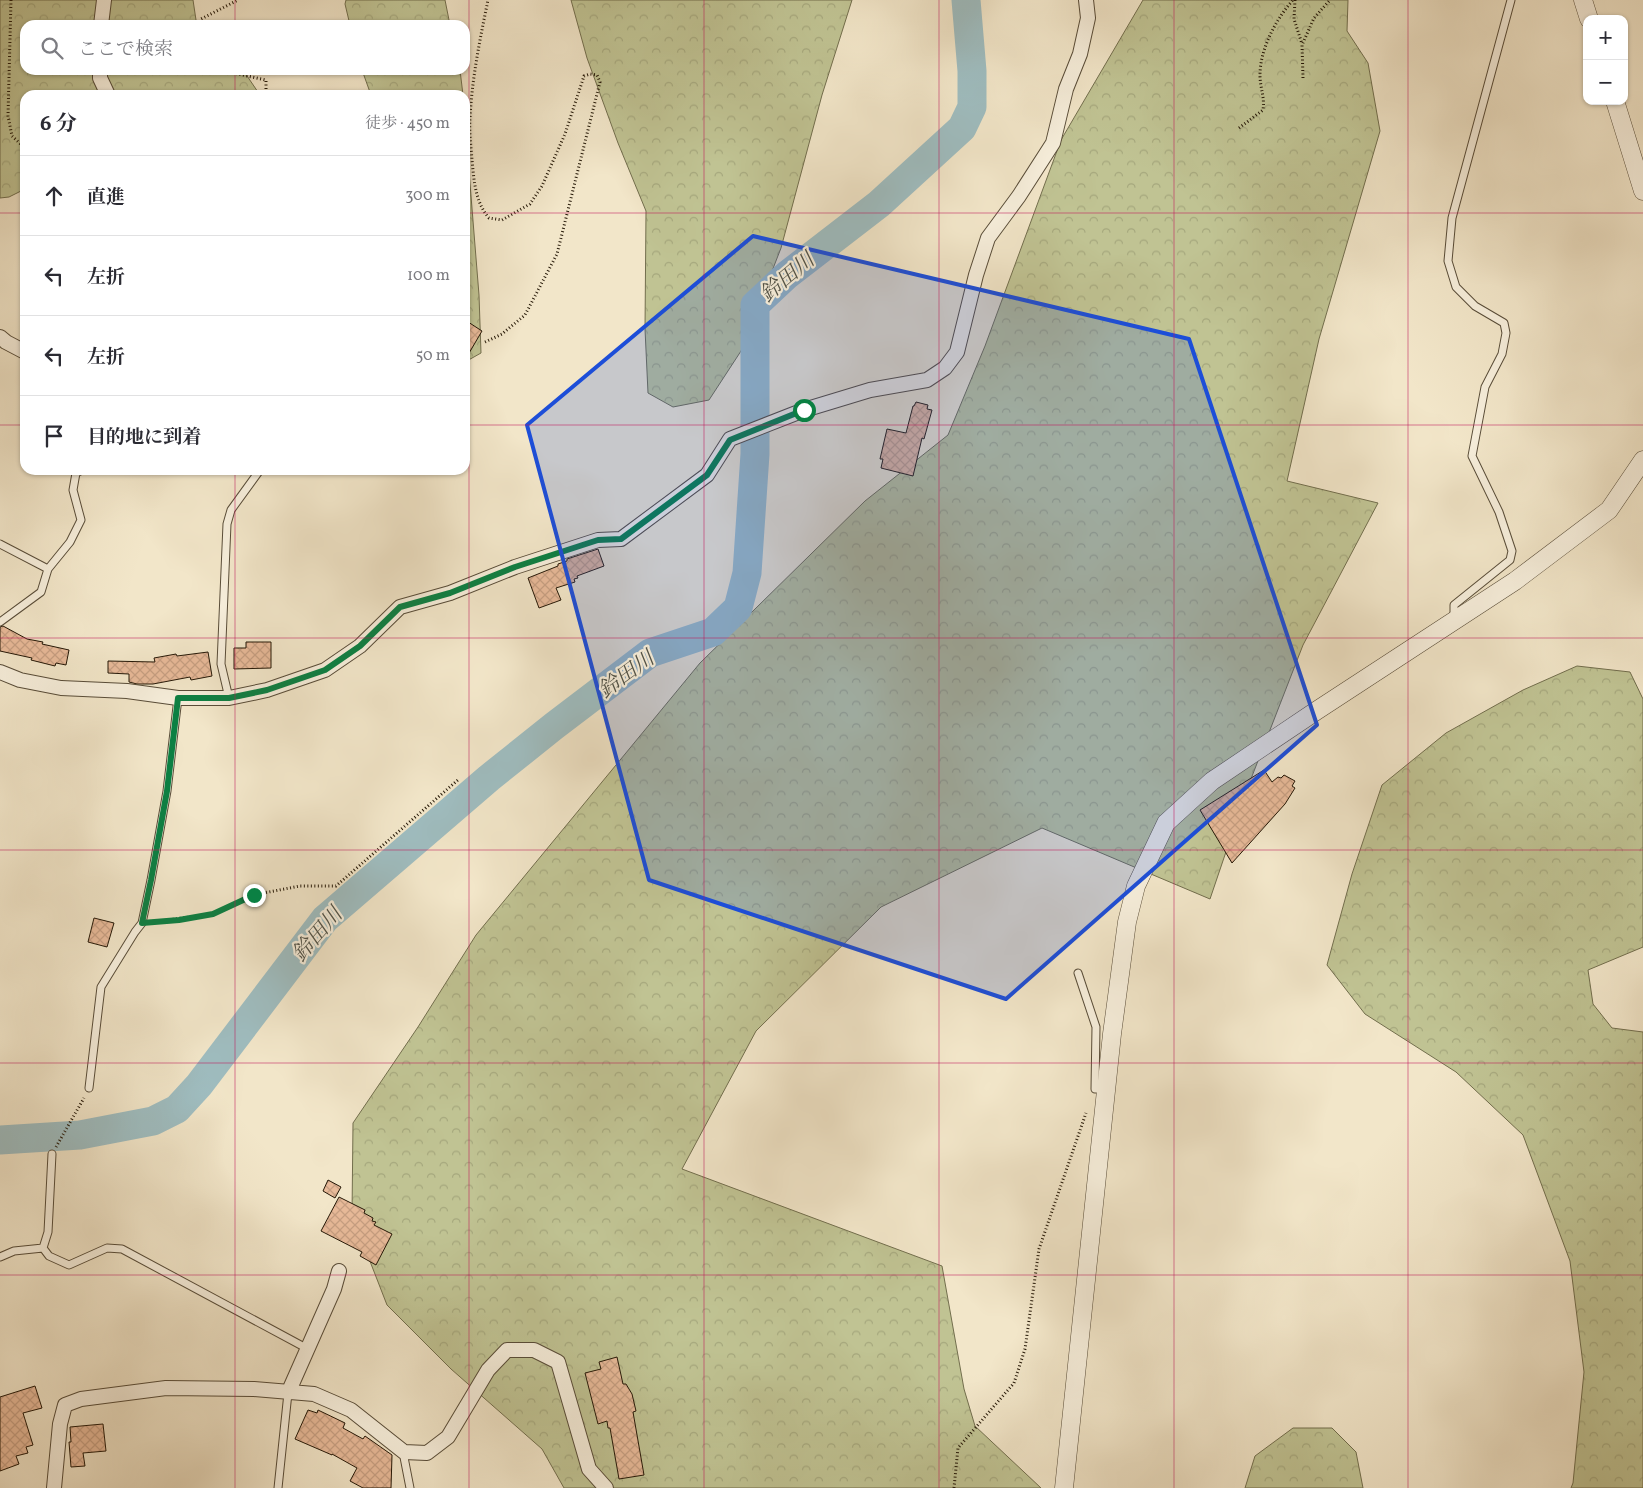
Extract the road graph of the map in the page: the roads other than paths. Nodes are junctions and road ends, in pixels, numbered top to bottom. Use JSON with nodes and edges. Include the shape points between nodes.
{"nodes":[{"id":1,"x":104,"y":0,"type":"edge"},
{"id":2,"x":1086,"y":0,"type":"edge"},
{"id":3,"x":1511,"y":0,"type":"edge"},
{"id":4,"x":1583,"y":0,"type":"edge"},
{"id":5,"x":1588,"y":15,"type":"edge"},
{"id":6,"x":102,"y":20,"type":"edge"},
{"id":7,"x":100,"y":75,"type":"edge"},
{"id":8,"x":106,"y":90,"type":"edge"},
{"id":9,"x":1616,"y":105,"type":"edge"},
{"id":10,"x":1643,"y":191,"type":"edge"},
{"id":11,"x":0,"y":337,"type":"edge"},
{"id":12,"x":20,"y":349,"type":"edge"},
{"id":13,"x":1643,"y":460,"type":"edge"},
{"id":14,"x":76,"y":475,"type":"edge"},
{"id":15,"x":256,"y":475,"type":"edge"},
{"id":16,"x":0,"y":544,"type":"edge"},
{"id":17,"x":48,"y":569,"type":"junction"},
{"id":18,"x":1454,"y":620,"type":"junction"},
{"id":19,"x":0,"y":622,"type":"edge"},
{"id":20,"x":0,"y":672,"type":"edge"},
{"id":21,"x":178,"y":698,"type":"junction"},
{"id":22,"x":229,"y":698,"type":"junction"},
{"id":23,"x":1078,"y":973,"type":"dead end"},
{"id":24,"x":89,"y":1088,"type":"road end"},
{"id":25,"x":1101,"y":1089,"type":"junction"},
{"id":26,"x":52,"y":1154,"type":"road end"},
{"id":27,"x":43,"y":1248,"type":"junction"},
{"id":28,"x":0,"y":1257,"type":"edge"},
{"id":29,"x":339,"y":1271,"type":"dead end"},
{"id":30,"x":308,"y":1349,"type":"junction"},
{"id":31,"x":288,"y":1392,"type":"junction"},
{"id":32,"x":403,"y":1452,"type":"junction"},
{"id":33,"x":54,"y":1488,"type":"edge"},
{"id":34,"x":278,"y":1488,"type":"edge"},
{"id":35,"x":410,"y":1488,"type":"edge"},
{"id":36,"x":606,"y":1488,"type":"edge"},
{"id":37,"x":1064,"y":1488,"type":"edge"}],
"edges":[{"from":1,"to":6,"type":"street"},
{"from":2,"to":22,"type":"street","via":[[1088,18],[1080,54],[1066,89],[1053,143],[988,238],[957,352],[945,368],[927,380],[870,390],[804,410],[730,440],[707,475],[621,539],[598,540],[515,567],[450,593],[400,607],[360,646],[325,670],[267,690]]},
{"from":3,"to":18,"type":"lane","via":[[1452,218],[1448,261],[1456,287],[1475,306],[1504,323],[1506,333],[1502,354],[1485,387],[1472,456],[1499,512],[1512,551],[1510,560],[1454,605]]},
{"from":4,"to":5,"type":"street"},
{"from":7,"to":8,"type":"street"},
{"from":9,"to":10,"type":"street"},
{"from":11,"to":12,"type":"street"},
{"from":13,"to":18,"type":"street","via":[[1609,510],[1515,581]]},
{"from":14,"to":17,"type":"lane","via":[[73,490],[81,520],[70,542]]},
{"from":15,"to":22,"type":"lane","via":[[231,510],[227,524],[221,664]]},
{"from":16,"to":17,"type":"lane"},
{"from":17,"to":19,"type":"lane","via":[[41,592]]},
{"from":18,"to":25,"type":"street","via":[[1212,781],[1166,824],[1136,886],[1127,922]]},
{"from":20,"to":21,"type":"street","via":[[20,680],[61,688],[127,691]]},
{"from":21,"to":22,"type":"street"},
{"from":21,"to":24,"type":"lane","via":[[167,791],[142,923],[101,987]]},
{"from":23,"to":25,"type":"lane","via":[[1096,1027]]},
{"from":25,"to":37,"type":"street"},
{"from":26,"to":27,"type":"lane","via":[[48,1232]]},
{"from":27,"to":28,"type":"lane","via":[[14,1251]]},
{"from":27,"to":30,"type":"lane","via":[[49,1256],[69,1265],[107,1248],[122,1249]]},
{"from":29,"to":30,"type":"street"},
{"from":30,"to":31,"type":"street"},
{"from":31,"to":32,"type":"street","via":[[314,1394],[351,1410]]},
{"from":31,"to":33,"type":"street","via":[[166,1388],[81,1399],[65,1405]]},
{"from":31,"to":34,"type":"lane"},
{"from":32,"to":35,"type":"lane"},
{"from":32,"to":36,"type":"street","via":[[428,1453],[448,1437],[488,1370],[507,1350],[534,1350],[558,1362],[589,1469]]}]}
